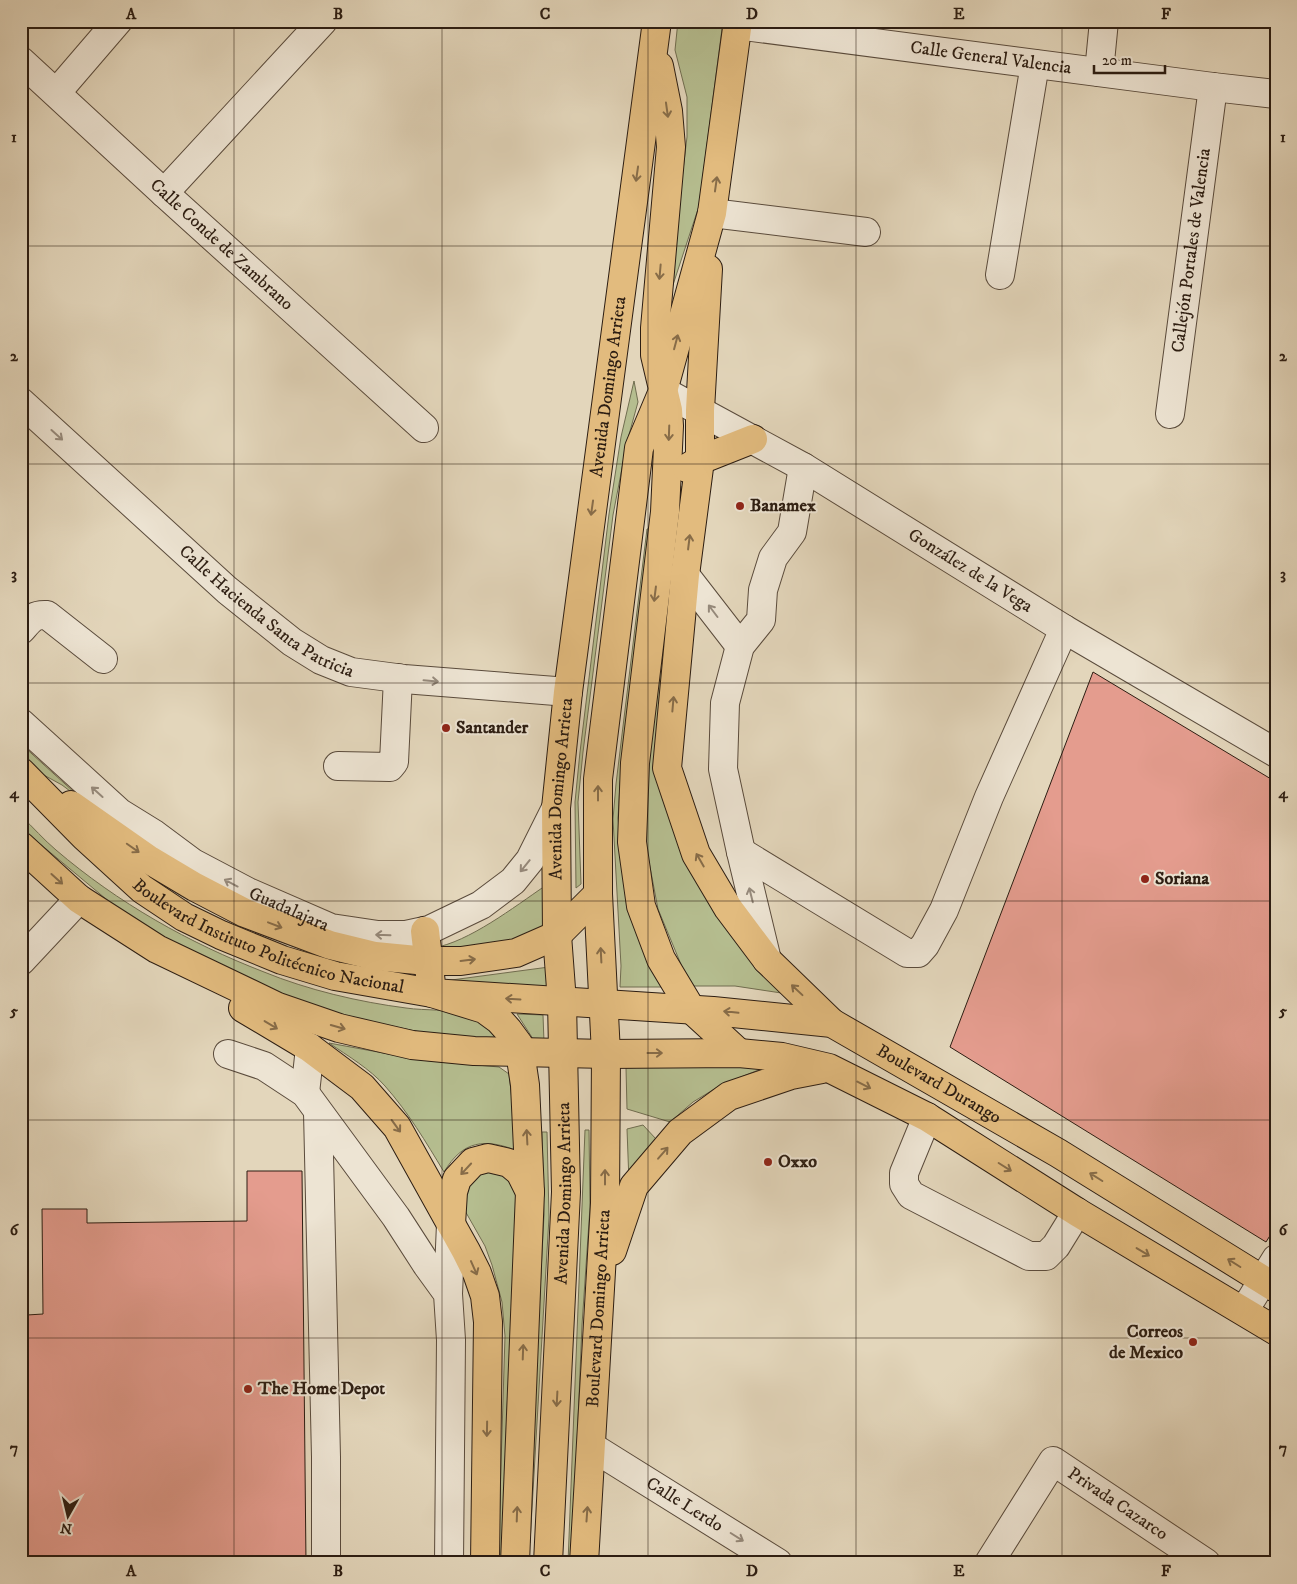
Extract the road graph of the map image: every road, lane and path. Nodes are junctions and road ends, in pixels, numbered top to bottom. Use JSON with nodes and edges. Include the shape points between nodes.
{"nodes":[{"id":1,"x":118,"y":21,"type":"edge"},
{"id":2,"x":323,"y":21,"type":"edge"},
{"id":3,"x":1104,"y":21,"type":"edge"},
{"id":4,"x":738,"y":23,"type":"edge"},
{"id":5,"x":656,"y":33,"type":"edge"},
{"id":6,"x":21,"y":61,"type":"edge"},
{"id":7,"x":1035,"y":64,"type":"junction"},
{"id":8,"x":1099,"y":72,"type":"junction"},
{"id":9,"x":1212,"y":88,"type":"junction"},
{"id":10,"x":57,"y":92,"type":"junction"},
{"id":11,"x":1276,"y":94,"type":"edge"},
{"id":12,"x":164,"y":193,"type":"junction"},
{"id":13,"x":712,"y":213,"type":"junction"},
{"id":14,"x":866,"y":232,"type":"dead end"},
{"id":15,"x":1000,"y":275,"type":"dead end"},
{"id":16,"x":663,"y":391,"type":"junction"},
{"id":17,"x":21,"y":402,"type":"edge"},
{"id":18,"x":700,"y":410,"type":"junction"},
{"id":19,"x":1170,"y":414,"type":"dead end"},
{"id":20,"x":424,"y":428,"type":"dead end"},
{"id":21,"x":753,"y":439,"type":"junction"},
{"id":22,"x":700,"y":460,"type":"junction"},
{"id":23,"x":803,"y":468,"type":"junction"},
{"id":24,"x":667,"y":483,"type":"junction"},
{"id":25,"x":630,"y":519,"type":"junction"},
{"id":26,"x":685,"y":576,"type":"junction"},
{"id":27,"x":1064,"y":629,"type":"junction"},
{"id":28,"x":21,"y":630,"type":"edge"},
{"id":29,"x":740,"y":646,"type":"junction"},
{"id":30,"x":103,"y":659,"type":"dead end"},
{"id":31,"x":398,"y":678,"type":"junction"},
{"id":32,"x":568,"y":692,"type":"junction"},
{"id":33,"x":21,"y":722,"type":"edge"},
{"id":34,"x":1276,"y":753,"type":"edge"},
{"id":35,"x":338,"y":766,"type":"dead end"},
{"id":36,"x":21,"y":771,"type":"edge"},
{"id":37,"x":556,"y":808,"type":"junction"},
{"id":38,"x":102,"y":826,"type":"junction"},
{"id":39,"x":21,"y":846,"type":"edge"},
{"id":40,"x":741,"y":852,"type":"junction"},
{"id":41,"x":598,"y":894,"type":"junction"},
{"id":42,"x":79,"y":899,"type":"junction"},
{"id":43,"x":425,"y":931,"type":"junction"},
{"id":44,"x":557,"y":935,"type":"junction"},
{"id":45,"x":157,"y":949,"type":"junction"},
{"id":46,"x":767,"y":960,"type":"junction"},
{"id":47,"x":21,"y":961,"type":"edge"},
{"id":48,"x":427,"y":961,"type":"junction"},
{"id":49,"x":432,"y":993,"type":"junction"},
{"id":50,"x":562,"y":1002,"type":"junction"},
{"id":51,"x":604,"y":1004,"type":"junction"},
{"id":52,"x":691,"y":1010,"type":"junction"},
{"id":53,"x":832,"y":1023,"type":"junction"},
{"id":54,"x":310,"y":1048,"type":"junction"},
{"id":55,"x":520,"y":1052,"type":"junction"},
{"id":56,"x":563,"y":1053,"type":"junction"},
{"id":57,"x":739,"y":1053,"type":"junction"},
{"id":58,"x":228,"y":1054,"type":"dead end"},
{"id":59,"x":606,"y":1054,"type":"junction"},
{"id":60,"x":830,"y":1068,"type":"junction"},
{"id":61,"x":312,"y":1103,"type":"junction"},
{"id":62,"x":927,"y":1117,"type":"junction"},
{"id":63,"x":530,"y":1192,"type":"junction"},
{"id":64,"x":1077,"y":1212,"type":"junction"},
{"id":65,"x":451,"y":1224,"type":"junction"},
{"id":66,"x":1272,"y":1276,"type":"edge"},
{"id":67,"x":600,"y":1290,"type":"junction"},
{"id":68,"x":448,"y":1294,"type":"junction"},
{"id":69,"x":1244,"y":1312,"type":"junction"},
{"id":70,"x":1276,"y":1331,"type":"edge"},
{"id":71,"x":592,"y":1447,"type":"junction"},
{"id":72,"x":997,"y":1560,"type":"edge"},
{"id":73,"x":326,"y":1563,"type":"edge"},
{"id":74,"x":449,"y":1563,"type":"edge"},
{"id":75,"x":485,"y":1563,"type":"edge"},
{"id":76,"x":515,"y":1563,"type":"edge"},
{"id":77,"x":548,"y":1563,"type":"edge"},
{"id":78,"x":584,"y":1563,"type":"edge"},
{"id":79,"x":778,"y":1563,"type":"edge"},
{"id":80,"x":1206,"y":1563,"type":"edge"}],
"edges":[{"from":1,"to":10,"type":"street"},
{"from":2,"to":12,"type":"street"},
{"from":3,"to":8,"type":"street"},
{"from":4,"to":7,"type":"street","name":"Calle General Valencia"},
{"from":13,"to":4,"type":"main road","name":"Avenida Domingo Arrieta","one_way":true},
{"from":5,"to":16,"type":"main road","one_way":true,"via":[[670,147],[655,328],[655,355]]},
{"from":5,"to":32,"type":"main road","name":"Avenida Domingo Arrieta","one_way":true},
{"from":6,"to":10,"type":"street","name":"Calle Conde de Zambrano"},
{"from":7,"to":8,"type":"street","name":"Calle General Valencia"},
{"from":7,"to":15,"type":"street"},
{"from":8,"to":9,"type":"street","name":"Calle General Valencia"},
{"from":9,"to":11,"type":"street","name":"Calle General Valencia"},
{"from":9,"to":19,"type":"street","name":"Callejón Portales de Valencia"},
{"from":10,"to":12,"type":"street","name":"Calle Conde de Zambrano"},
{"from":12,"to":20,"type":"street","name":"Calle Conde de Zambrano"},
{"from":13,"to":14,"type":"street"},
{"from":16,"to":13,"type":"main road","name":"Avenida Domingo Arrieta","one_way":true},
{"from":13,"to":18,"type":"main road"},
{"from":16,"to":18,"type":"street","name":"González de la Vega"},
{"from":16,"to":24,"type":"main road","one_way":true,"via":[[670,426]]},
{"from":16,"to":25,"type":"main road","name":"Avenida Domingo Arrieta","via":[[639,448]]},
{"from":17,"to":31,"type":"street","name":"Calle Hacienda Santa Patricia","one_way":true,"via":[[227,590],[292,642],[321,660],[351,672]]},
{"from":18,"to":21,"type":"street","name":"González de la Vega"},
{"from":18,"to":22,"type":"main road"},
{"from":21,"to":22,"type":"main road"},
{"from":21,"to":23,"type":"street","name":"González de la Vega"},
{"from":22,"to":24,"type":"main road"},
{"from":26,"to":22,"type":"main road","one_way":true},
{"from":23,"to":27,"type":"street","name":"González de la Vega"},
{"from":23,"to":29,"type":"street","via":[[792,532],[774,558],[764,590],[761,620]]},
{"from":24,"to":25,"type":"main road"},
{"from":24,"to":52,"type":"main road","one_way":true,"via":[[635,762],[632,842],[641,906],[661,959]]},
{"from":41,"to":25,"type":"main road","name":"Avenida Domingo Arrieta","one_way":true,"via":[[598,779]]},
{"from":29,"to":26,"type":"street","one_way":true},
{"from":46,"to":26,"type":"main road","one_way":true,"via":[[728,908],[696,854],[667,768]]},
{"from":27,"to":34,"type":"street","name":"González de la Vega"},
{"from":27,"to":40,"type":"street","via":[[988,797],[944,910],[918,952],[907,953]]},
{"from":28,"to":30,"type":"street","via":[[38,614],[47,615]]},
{"from":29,"to":40,"type":"street","via":[[725,703],[723,769]]},
{"from":31,"to":32,"type":"street","name":"Calle Hacienda Santa Patricia","one_way":true},
{"from":31,"to":35,"type":"street","via":[[394,762],[390,767]]},
{"from":32,"to":37,"type":"main road","name":"Avenida Domingo Arrieta"},
{"from":38,"to":33,"type":"street","name":"Guadalajara","one_way":true},
{"from":36,"to":38,"type":"main road"},
{"from":37,"to":43,"type":"street","name":"Guadalajara","one_way":true,"via":[[530,860],[513,881],[481,906]]},
{"from":37,"to":44,"type":"main road","name":"Avenida Domingo Arrieta"},
{"from":43,"to":38,"type":"street","name":"Guadalajara","one_way":true,"via":[[378,935],[331,928],[248,892],[193,863],[154,834]]},
{"from":38,"to":48,"type":"main road","one_way":true,"via":[[148,859],[252,916],[330,945],[375,956]]},
{"from":38,"to":49,"type":"main road","name":"Boulevard Instituto Politécnico Nacional","via":[[142,889],[184,917],[282,960],[336,976]]},
{"from":39,"to":42,"type":"main road","one_way":true},
{"from":46,"to":40,"type":"street","one_way":true},
{"from":41,"to":44,"type":"main road"},
{"from":51,"to":41,"type":"main road","name":"Avenida Domingo Arrieta","one_way":true},
{"from":42,"to":45,"type":"main road"},
{"from":42,"to":47,"type":"street"},
{"from":43,"to":48,"type":"main road"},
{"from":48,"to":44,"type":"main road","one_way":true,"via":[[461,961],[516,952]]},
{"from":44,"to":50,"type":"main road","name":"Avenida Domingo Arrieta"},
{"from":45,"to":54,"type":"main road","one_way":true,"via":[[219,994]]},
{"from":45,"to":55,"type":"main road","one_way":true,"via":[[278,1008],[339,1028],[412,1045]]},
{"from":53,"to":46,"type":"main road","one_way":true},
{"from":48,"to":49,"type":"main road"},
{"from":50,"to":49,"type":"main road","name":"Boulevard Instituto Politécnico Nacional","one_way":true},
{"from":49,"to":55,"type":"main road","via":[[484,1009],[508,1030]]},
{"from":50,"to":51,"type":"main road","name":"Boulevard Durango"},
{"from":50,"to":56,"type":"main road","name":"Avenida Domingo Arrieta"},
{"from":51,"to":52,"type":"main road","name":"Boulevard Durango"},
{"from":51,"to":59,"type":"main road","name":"Avenida Domingo Arrieta"},
{"from":53,"to":52,"type":"main road","name":"Boulevard Durango","one_way":true},
{"from":52,"to":57,"type":"main road"},
{"from":66,"to":53,"type":"main road","name":"Boulevard Durango","one_way":true},
{"from":54,"to":61,"type":"street"},
{"from":54,"to":65,"type":"main road","one_way":true,"via":[[362,1087],[397,1127]]},
{"from":55,"to":56,"type":"main road"},
{"from":63,"to":55,"type":"main road","one_way":true,"via":[[525,1085]]},
{"from":56,"to":59,"type":"main road","name":"Boulevard Durango"},
{"from":56,"to":77,"type":"main road","name":"Avenida Domingo Arrieta","one_way":true,"via":[[566,1192]]},
{"from":59,"to":57,"type":"main road","name":"Boulevard Durango","one_way":true},
{"from":57,"to":60,"type":"main road","name":"Boulevard Durango","via":[[782,1057]]},
{"from":58,"to":61,"type":"street","via":[[264,1066]]},
{"from":67,"to":59,"type":"main road","name":"Boulevard Domingo Arrieta","one_way":true,"via":[[605,1203]]},
{"from":60,"to":62,"type":"main road","name":"Boulevard Durango","one_way":true},
{"from":67,"to":60,"type":"main road","one_way":true,"via":[[634,1186],[680,1132],[729,1096],[791,1075]]},
{"from":61,"to":68,"type":"street"},
{"from":61,"to":73,"type":"street","via":[[326,1448]]},
{"from":62,"to":64,"type":"main road","name":"Boulevard Durango","one_way":true},
{"from":62,"to":64,"type":"street","via":[[904,1173],[904,1184],[911,1195],[1029,1256],[1046,1256]]},
{"from":63,"to":65,"type":"main road","one_way":true,"via":[[520,1172],[509,1162],[488,1158],[473,1162],[457,1179]]},
{"from":76,"to":63,"type":"main road","one_way":true},
{"from":64,"to":69,"type":"main road","name":"Boulevard Durango","one_way":true},
{"from":65,"to":68,"type":"street"},
{"from":65,"to":75,"type":"main road","one_way":true,"via":[[477,1273],[485,1296],[488,1322]]},
{"from":66,"to":69,"type":"street"},
{"from":67,"to":71,"type":"main road","name":"Boulevard Domingo Arrieta"},
{"from":68,"to":74,"type":"street","via":[[451,1340]]},
{"from":69,"to":70,"type":"main road","name":"Boulevard Durango"},
{"from":78,"to":71,"type":"main road","name":"Boulevard Domingo Arrieta","one_way":true},
{"from":71,"to":79,"type":"street","name":"Calle Lerdo","one_way":true},
{"from":72,"to":80,"type":"street","name":"Privada Cazarco","via":[[1053,1461]]}]}
